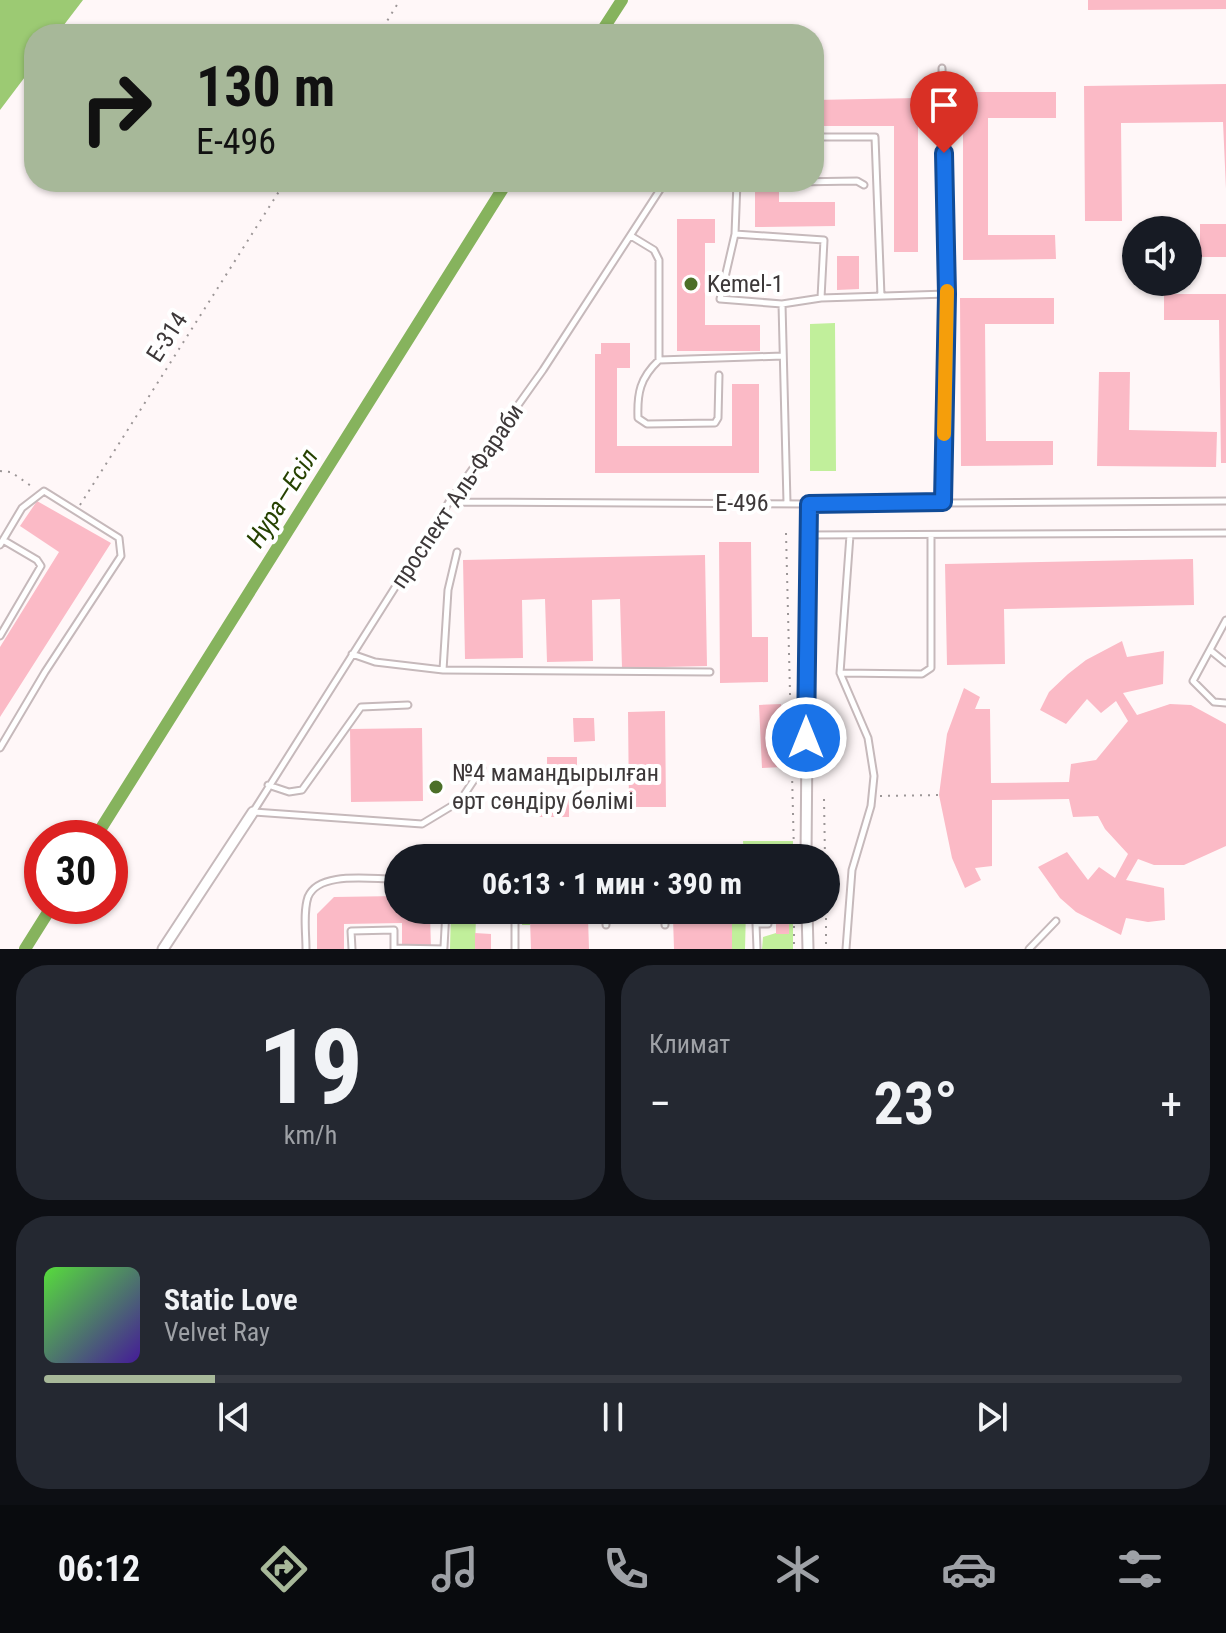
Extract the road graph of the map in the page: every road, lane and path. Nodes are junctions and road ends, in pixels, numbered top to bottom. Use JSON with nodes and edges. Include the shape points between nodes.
{"nodes":[{"id":1,"x":400,"y":0,"type":"edge"},
{"id":2,"x":385,"y":24,"type":"edge"},
{"id":3,"x":942,"y":68,"type":"dead end"},
{"id":4,"x":824,"y":137,"type":"edge"},
{"id":5,"x":824,"y":182,"type":"edge"},
{"id":6,"x":864,"y":185,"type":"dead end"},
{"id":7,"x":279,"y":192,"type":"edge"},
{"id":8,"x":659,"y":192,"type":"edge"},
{"id":9,"x":737,"y":192,"type":"edge"},
{"id":10,"x":735,"y":234,"type":"junction"},
{"id":11,"x":631,"y":236,"type":"junction"},
{"id":12,"x":947,"y":294,"type":"junction"},
{"id":13,"x":881,"y":296,"type":"junction"},
{"id":14,"x":821,"y":298,"type":"junction"},
{"id":15,"x":782,"y":304,"type":"junction"},
{"id":16,"x":783,"y":356,"type":"junction"},
{"id":17,"x":659,"y":360,"type":"junction"},
{"id":18,"x":719,"y":375,"type":"dead end"},
{"id":19,"x":0,"y":471,"type":"edge"},
{"id":20,"x":40,"y":492,"type":"junction"},
{"id":21,"x":1226,"y":501,"type":"edge"},
{"id":22,"x":449,"y":502,"type":"junction"},
{"id":23,"x":943,"y":502,"type":"junction"},
{"id":24,"x":787,"y":503,"type":"junction"},
{"id":25,"x":809,"y":504,"type":"junction"},
{"id":26,"x":77,"y":510,"type":"junction"},
{"id":27,"x":786,"y":533,"type":"dead end"},
{"id":28,"x":1226,"y":533,"type":"edge"},
{"id":29,"x":807,"y":535,"type":"junction"},
{"id":30,"x":850,"y":535,"type":"junction"},
{"id":31,"x":931,"y":535,"type":"junction"},
{"id":32,"x":2,"y":543,"type":"edge"},
{"id":33,"x":457,"y":552,"type":"dead end"},
{"id":34,"x":1226,"y":620,"type":"edge"},
{"id":35,"x":0,"y":636,"type":"edge"},
{"id":36,"x":1210,"y":650,"type":"junction"},
{"id":37,"x":352,"y":654,"type":"junction"},
{"id":38,"x":1226,"y":663,"type":"edge"},
{"id":39,"x":443,"y":670,"type":"junction"},
{"id":40,"x":710,"y":672,"type":"dead end"},
{"id":41,"x":840,"y":673,"type":"junction"},
{"id":42,"x":1226,"y":703,"type":"edge"},
{"id":43,"x":408,"y":705,"type":"dead end"},
{"id":44,"x":0,"y":748,"type":"edge"},
{"id":45,"x":482,"y":768,"type":"dead end"},
{"id":46,"x":268,"y":785,"type":"junction"},
{"id":47,"x":939,"y":795,"type":"dead end"},
{"id":48,"x":872,"y":796,"type":"junction"},
{"id":49,"x":824,"y":799,"type":"dead end"},
{"id":50,"x":253,"y":812,"type":"junction"},
{"id":51,"x":794,"y":844,"type":"edge"},
{"id":52,"x":806,"y":844,"type":"edge"},
{"id":53,"x":825,"y":844,"type":"edge"},
{"id":54,"x":384,"y":879,"type":"edge"},
{"id":55,"x":1056,"y":921,"type":"dead end"},
{"id":56,"x":445,"y":924,"type":"edge"},
{"id":57,"x":515,"y":924,"type":"edge"},
{"id":58,"x":756,"y":924,"type":"edge"},
{"id":59,"x":794,"y":924,"type":"edge"},
{"id":60,"x":807,"y":924,"type":"edge"},
{"id":61,"x":826,"y":924,"type":"edge"},
{"id":62,"x":394,"y":948,"type":"edge"},
{"id":63,"x":444,"y":948,"type":"edge"},
{"id":64,"x":163,"y":949,"type":"edge"},
{"id":65,"x":306,"y":949,"type":"edge"},
{"id":66,"x":352,"y":949,"type":"edge"},
{"id":67,"x":515,"y":949,"type":"edge"},
{"id":68,"x":757,"y":949,"type":"edge"},
{"id":69,"x":794,"y":949,"type":"edge"},
{"id":70,"x":808,"y":949,"type":"edge"},
{"id":71,"x":826,"y":949,"type":"edge"},
{"id":72,"x":846,"y":949,"type":"edge"},
{"id":73,"x":1029,"y":949,"type":"edge"}],
"edges":[{"from":1,"to":2,"type":"path"},
{"from":3,"to":12,"type":"lane"},
{"from":4,"to":13,"type":"lane","via":[[875,137]]},
{"from":5,"to":6,"type":"lane"},
{"from":7,"to":26,"type":"path","name":"E-314"},
{"from":8,"to":11,"type":"lane","name":"проспект Аль-Фараби"},
{"from":9,"to":10,"type":"lane"},
{"from":10,"to":14,"type":"lane","via":[[824,240]]},
{"from":10,"to":15,"type":"lane","via":[[720,299]]},
{"from":11,"to":17,"type":"lane","via":[[654,250],[659,260]]},
{"from":11,"to":22,"type":"lane","name":"проспект Аль-Фараби"},
{"from":12,"to":13,"type":"lane"},
{"from":12,"to":23,"type":"lane"},
{"from":13,"to":14,"type":"lane"},
{"from":14,"to":15,"type":"lane"},
{"from":15,"to":16,"type":"lane"},
{"from":16,"to":17,"type":"lane"},
{"from":16,"to":24,"type":"lane"},
{"from":17,"to":18,"type":"lane","via":[[637,391],[638,418],[647,424],[715,423]]},
{"from":19,"to":20,"type":"path","via":[[11,472]]},
{"from":20,"to":26,"type":"lane"},
{"from":20,"to":32,"type":"lane","via":[[22,508]]},
{"from":21,"to":23,"type":"lane","name":"E-496"},
{"from":22,"to":24,"type":"lane","name":"E-496"},
{"from":22,"to":37,"type":"lane","name":"проспект Аль-Фараби"},
{"from":23,"to":25,"type":"lane","name":"E-496"},
{"from":24,"to":25,"type":"lane","name":"E-496"},
{"from":25,"to":29,"type":"street"},
{"from":26,"to":44,"type":"lane","via":[[119,538],[121,556]]},
{"from":27,"to":51,"type":"path"},
{"from":28,"to":31,"type":"lane"},
{"from":29,"to":30,"type":"lane"},
{"from":29,"to":52,"type":"street"},
{"from":30,"to":31,"type":"lane"},
{"from":30,"to":41,"type":"lane"},
{"from":31,"to":41,"type":"lane","via":[[931,668],[922,674]]},
{"from":32,"to":35,"type":"lane","via":[[41,566]]},
{"from":33,"to":39,"type":"lane","via":[[448,590]]},
{"from":34,"to":36,"type":"lane"},
{"from":36,"to":38,"type":"lane"},
{"from":36,"to":42,"type":"lane","via":[[1193,681],[1214,702]]},
{"from":37,"to":39,"type":"lane"},
{"from":37,"to":46,"type":"lane","name":"проспект Аль-Фараби"},
{"from":39,"to":40,"type":"lane"},
{"from":41,"to":48,"type":"lane","via":[[868,738]]},
{"from":43,"to":46,"type":"lane","via":[[361,707],[302,790]]},
{"from":45,"to":50,"type":"lane","via":[[460,801],[422,824]]},
{"from":46,"to":50,"type":"lane","name":"проспект Аль-Фараби"},
{"from":47,"to":48,"type":"path"},
{"from":48,"to":72,"type":"lane","via":[[852,870]]},
{"from":49,"to":53,"type":"path"},
{"from":50,"to":64,"type":"street"},
{"from":54,"to":65,"type":"lane","via":[[324,881],[313,889],[307,900]]},
{"from":55,"to":73,"type":"lane"},
{"from":56,"to":63,"type":"lane"},
{"from":57,"to":67,"type":"lane"},
{"from":58,"to":68,"type":"lane"},
{"from":59,"to":69,"type":"path"},
{"from":60,"to":70,"type":"street"},
{"from":61,"to":71,"type":"path"},
{"from":62,"to":63,"type":"lane"},
{"from":62,"to":66,"type":"lane","via":[[394,930],[351,931]]}]}
